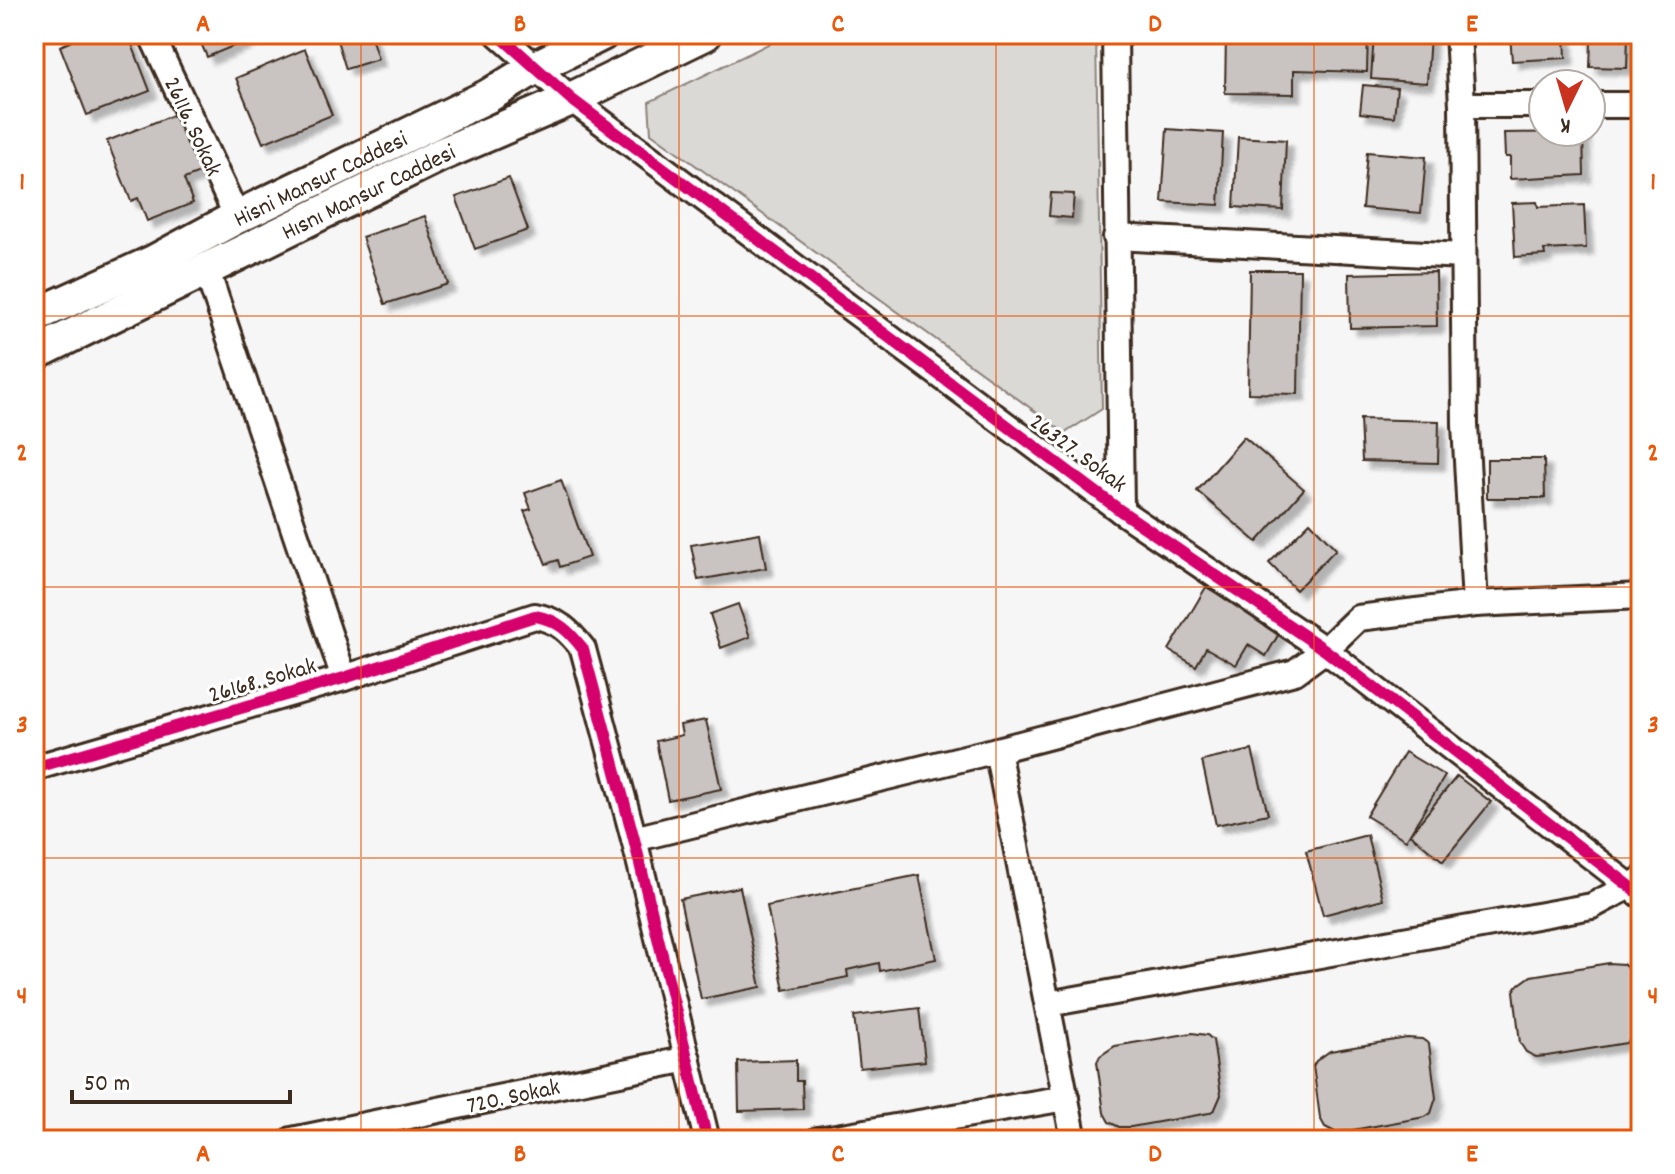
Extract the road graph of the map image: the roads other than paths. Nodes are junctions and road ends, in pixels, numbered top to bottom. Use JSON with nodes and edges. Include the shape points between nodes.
{"nodes":[{"id":1,"x":151,"y":34,"type":"edge"},
{"id":2,"x":498,"y":34,"type":"edge"},
{"id":3,"x":602,"y":34,"type":"edge"},
{"id":4,"x":705,"y":34,"type":"edge"},
{"id":5,"x":1115,"y":34,"type":"edge"},
{"id":6,"x":1458,"y":34,"type":"edge"},
{"id":7,"x":536,"y":67,"type":"junction"},
{"id":8,"x":571,"y":99,"type":"junction"},
{"id":9,"x":1462,"y":105,"type":"junction"},
{"id":10,"x":1527,"y":105,"type":"edge"},
{"id":11,"x":1607,"y":105,"type":"edge"},
{"id":12,"x":1641,"y":105,"type":"edge"},
{"id":13,"x":237,"y":217,"type":"junction"},
{"id":14,"x":1116,"y":237,"type":"junction"},
{"id":15,"x":1462,"y":256,"type":"junction"},
{"id":16,"x":207,"y":271,"type":"junction"},
{"id":17,"x":34,"y":316,"type":"edge"},
{"id":18,"x":34,"y":354,"type":"edge"},
{"id":19,"x":1121,"y":511,"type":"junction"},
{"id":20,"x":1641,"y":596,"type":"edge"},
{"id":21,"x":1475,"y":604,"type":"junction"},
{"id":22,"x":1325,"y":650,"type":"junction"},
{"id":23,"x":344,"y":678,"type":"junction"},
{"id":24,"x":997,"y":750,"type":"junction"},
{"id":25,"x":34,"y":768,"type":"edge"},
{"id":26,"x":634,"y":839,"type":"junction"},
{"id":27,"x":1638,"y":887,"type":"edge"},
{"id":28,"x":1048,"y":1004,"type":"junction"},
{"id":29,"x":688,"y":1059,"type":"junction"},
{"id":30,"x":1066,"y":1098,"type":"junction"},
{"id":31,"x":292,"y":1140,"type":"edge"},
{"id":32,"x":707,"y":1140,"type":"edge"},
{"id":33,"x":818,"y":1140,"type":"edge"},
{"id":34,"x":1074,"y":1140,"type":"edge"}],
"edges":[{"from":1,"to":13,"type":"street","name":"26116. Sokak"},
{"from":2,"to":7,"type":"street","name":"26327. Sokak"},
{"from":3,"to":7,"type":"main road","name":"Hisni Mansur Caddesi"},
{"from":4,"to":8,"type":"main road","name":"Hısnı Mansur Caddesi"},
{"from":5,"to":14,"type":"street"},
{"from":6,"to":9,"type":"street"},
{"from":7,"to":8,"type":"street","name":"26327. Sokak"},
{"from":7,"to":13,"type":"main road","name":"Hisni Mansur Caddesi","via":[[488,96]]},
{"from":8,"to":16,"type":"main road","name":"Hısnı Mansur Caddesi","via":[[440,155]]},
{"from":8,"to":19,"type":"street","name":"26327. Sokak"},
{"from":9,"to":10,"type":"street"},
{"from":9,"to":15,"type":"street"},
{"from":11,"to":12,"type":"street"},
{"from":13,"to":17,"type":"main road","name":"Hisni Mansur Caddesi"},
{"from":14,"to":15,"type":"street"},
{"from":14,"to":19,"type":"street"},
{"from":15,"to":21,"type":"street"},
{"from":16,"to":18,"type":"main road","name":"Hısnı Mansur Caddesi"},
{"from":16,"to":23,"type":"street"},
{"from":19,"to":22,"type":"street","name":"26327. Sokak"},
{"from":20,"to":21,"type":"street"},
{"from":21,"to":22,"type":"street","via":[[1358,618]]},
{"from":22,"to":24,"type":"street","via":[[1295,672]]},
{"from":22,"to":27,"type":"street","name":"26327. Sokak"},
{"from":23,"to":25,"type":"street","name":"26168. Sokak"},
{"from":23,"to":26,"type":"street","name":"26168. Sokak","via":[[535,616],[551,619],[583,649]]},
{"from":24,"to":26,"type":"street"},
{"from":24,"to":28,"type":"street"},
{"from":26,"to":29,"type":"street"},
{"from":27,"to":28,"type":"street","via":[[1592,906]]},
{"from":28,"to":30,"type":"street"},
{"from":29,"to":31,"type":"street","name":"720. Sokak"},
{"from":29,"to":32,"type":"street"},
{"from":30,"to":33,"type":"street"},
{"from":30,"to":34,"type":"street"}]}
